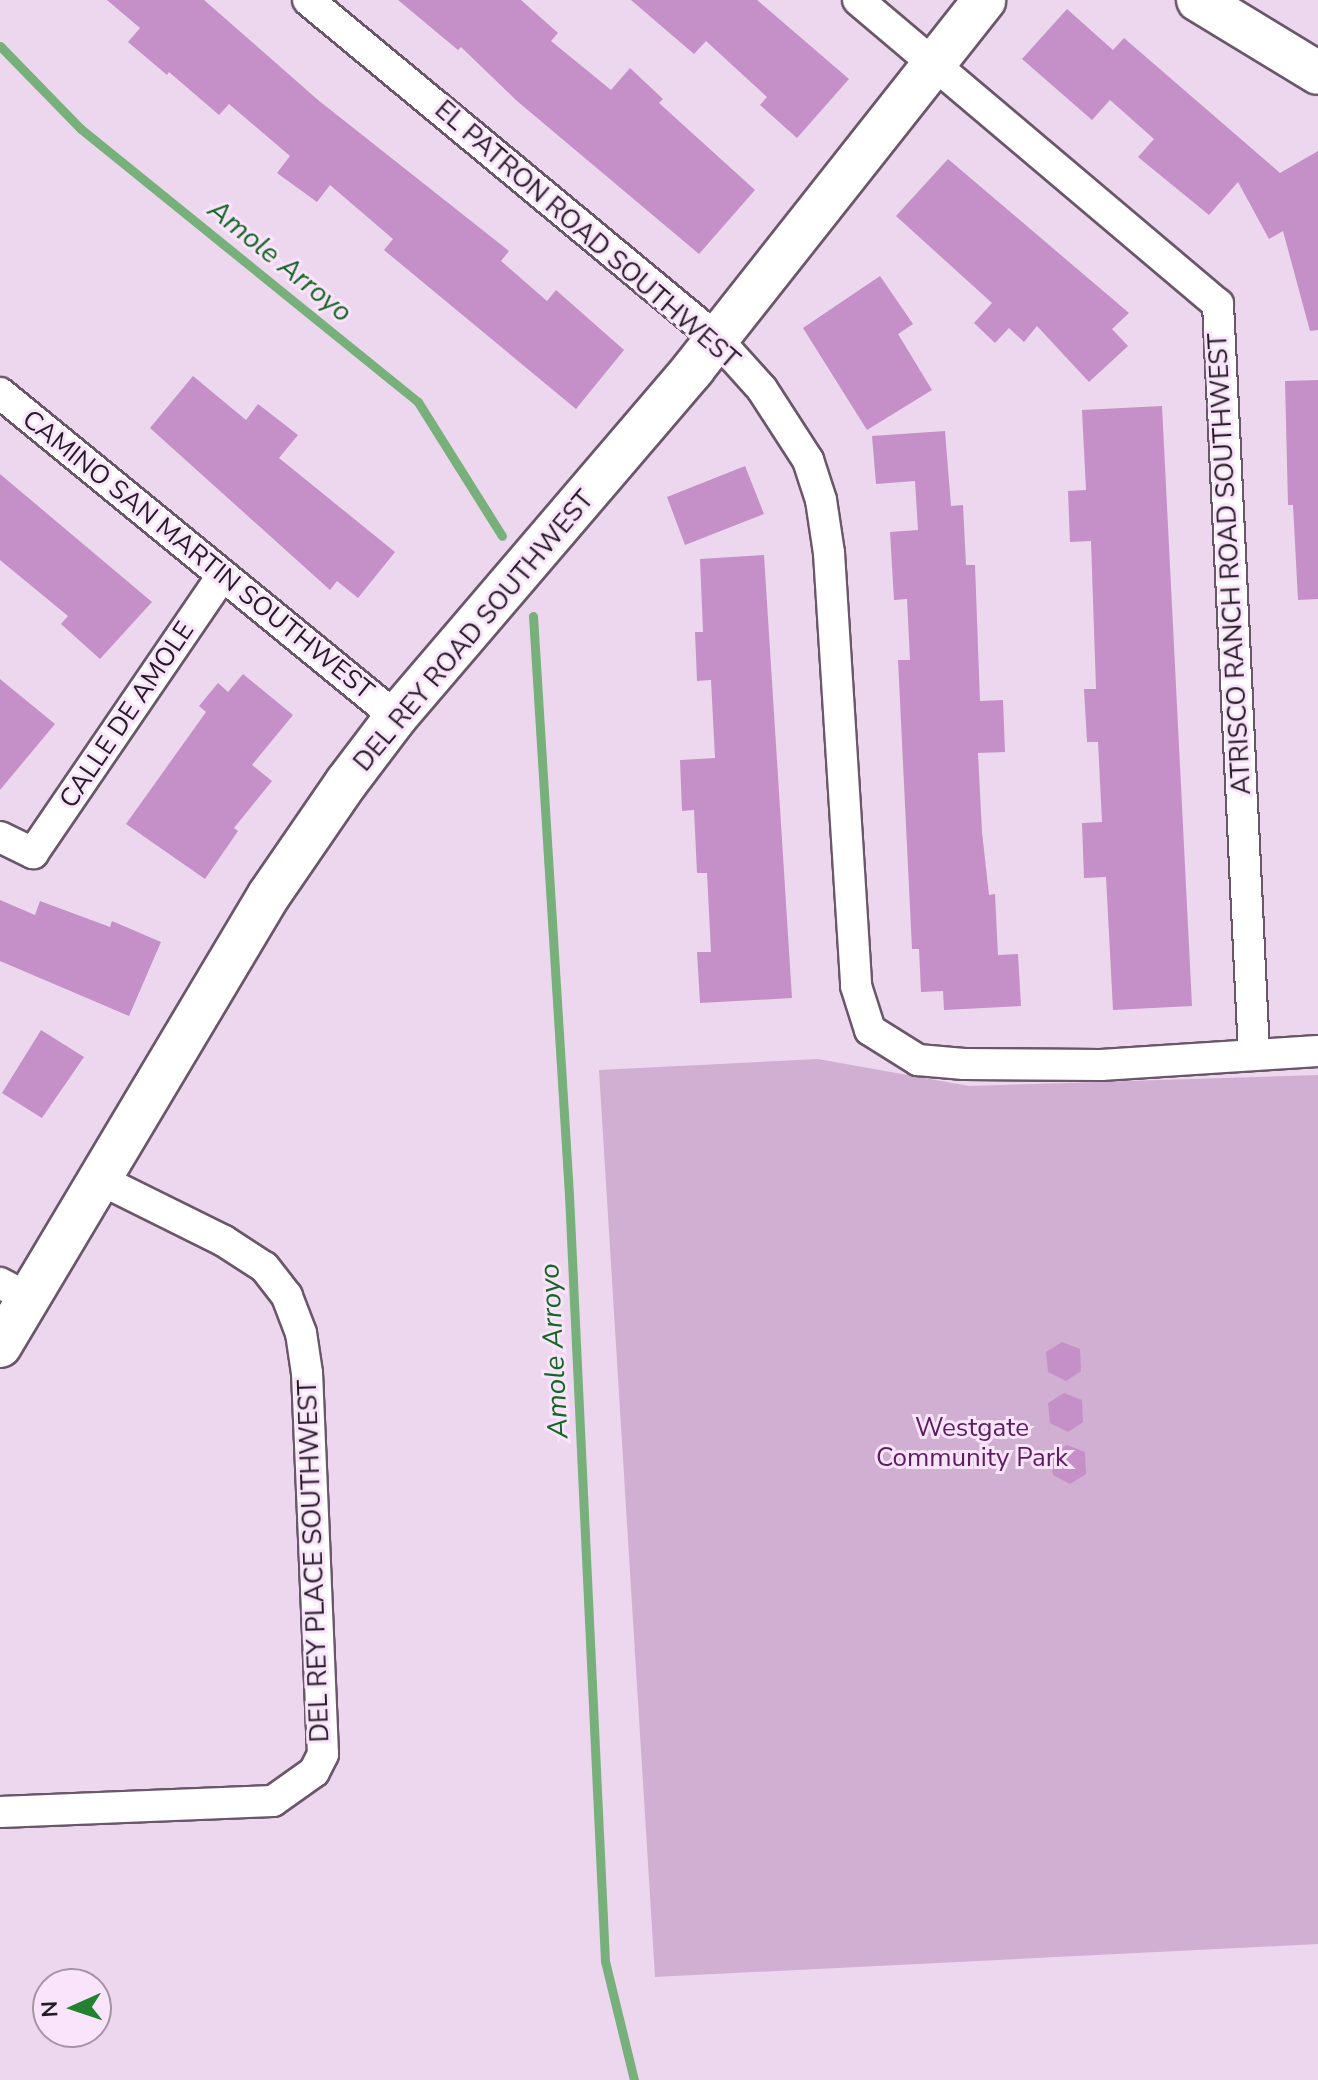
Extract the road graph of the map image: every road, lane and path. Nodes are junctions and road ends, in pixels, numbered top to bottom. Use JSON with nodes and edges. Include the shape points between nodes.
{"nodes":[{"id":1,"x":308,"y":0,"type":"edge"},
{"id":2,"x":858,"y":0,"type":"edge"},
{"id":3,"x":984,"y":0,"type":"edge"},
{"id":4,"x":1198,"y":0,"type":"edge"},
{"id":5,"x":933,"y":61,"type":"junction"},
{"id":6,"x":1318,"y":73,"type":"edge"},
{"id":7,"x":717,"y":339,"type":"junction"},
{"id":8,"x":0,"y":393,"type":"edge"},
{"id":9,"x":221,"y":577,"type":"junction"},
{"id":10,"x":396,"y":717,"type":"junction"},
{"id":11,"x":0,"y":837,"type":"edge"},
{"id":12,"x":1318,"y":1051,"type":"edge"},
{"id":13,"x":1254,"y":1054,"type":"junction"},
{"id":14,"x":101,"y":1180,"type":"junction"},
{"id":15,"x":14,"y":1290,"type":"edge"},
{"id":16,"x":0,"y":1346,"type":"edge"},
{"id":17,"x":0,"y":1812,"type":"edge"}],
"edges":[{"from":1,"to":7,"type":"street","name":"EL PATRON ROAD SOUTHWEST"},
{"from":2,"to":5,"type":"street","name":"ATRISCO RANCH ROAD SOUTHWEST"},
{"from":3,"to":5,"type":"street","name":"DEL REY ROAD SOUTHWEST"},
{"from":4,"to":6,"type":"street"},
{"from":5,"to":7,"type":"street","name":"DEL REY ROAD SOUTHWEST"},
{"from":5,"to":13,"type":"street","name":"ATRISCO RANCH ROAD SOUTHWEST","via":[[1218,304]]},
{"from":7,"to":10,"type":"street","name":"DEL REY ROAD SOUTHWEST"},
{"from":7,"to":13,"type":"street","name":"EL PATRON ROAD SOUTHWEST","via":[[787,422],[821,500],[829,553],[856,986],[870,1030],[918,1060],[964,1064],[1101,1065]]},
{"from":8,"to":9,"type":"street","name":"CAMINO SAN MARTIN SOUTHWEST"},
{"from":9,"to":10,"type":"street","name":"CAMINO SAN MARTIN SOUTHWEST"},
{"from":9,"to":11,"type":"street","name":"CALLE DE AMOLE","via":[[33,853]]},
{"from":10,"to":14,"type":"street","name":"DEL REY ROAD SOUTHWEST","via":[[269,895]]},
{"from":12,"to":13,"type":"street"},
{"from":14,"to":15,"type":"street","name":"DEL REY ROAD SOUTHWEST"},
{"from":14,"to":17,"type":"street","name":"DEL REY PLACE SOUTHWEST","via":[[264,1267],[291,1308],[307,1373],[323,1754],[314,1772],[273,1801]]},
{"from":15,"to":16,"type":"street","name":"DEL REY ROAD SOUTHWEST"}]}
